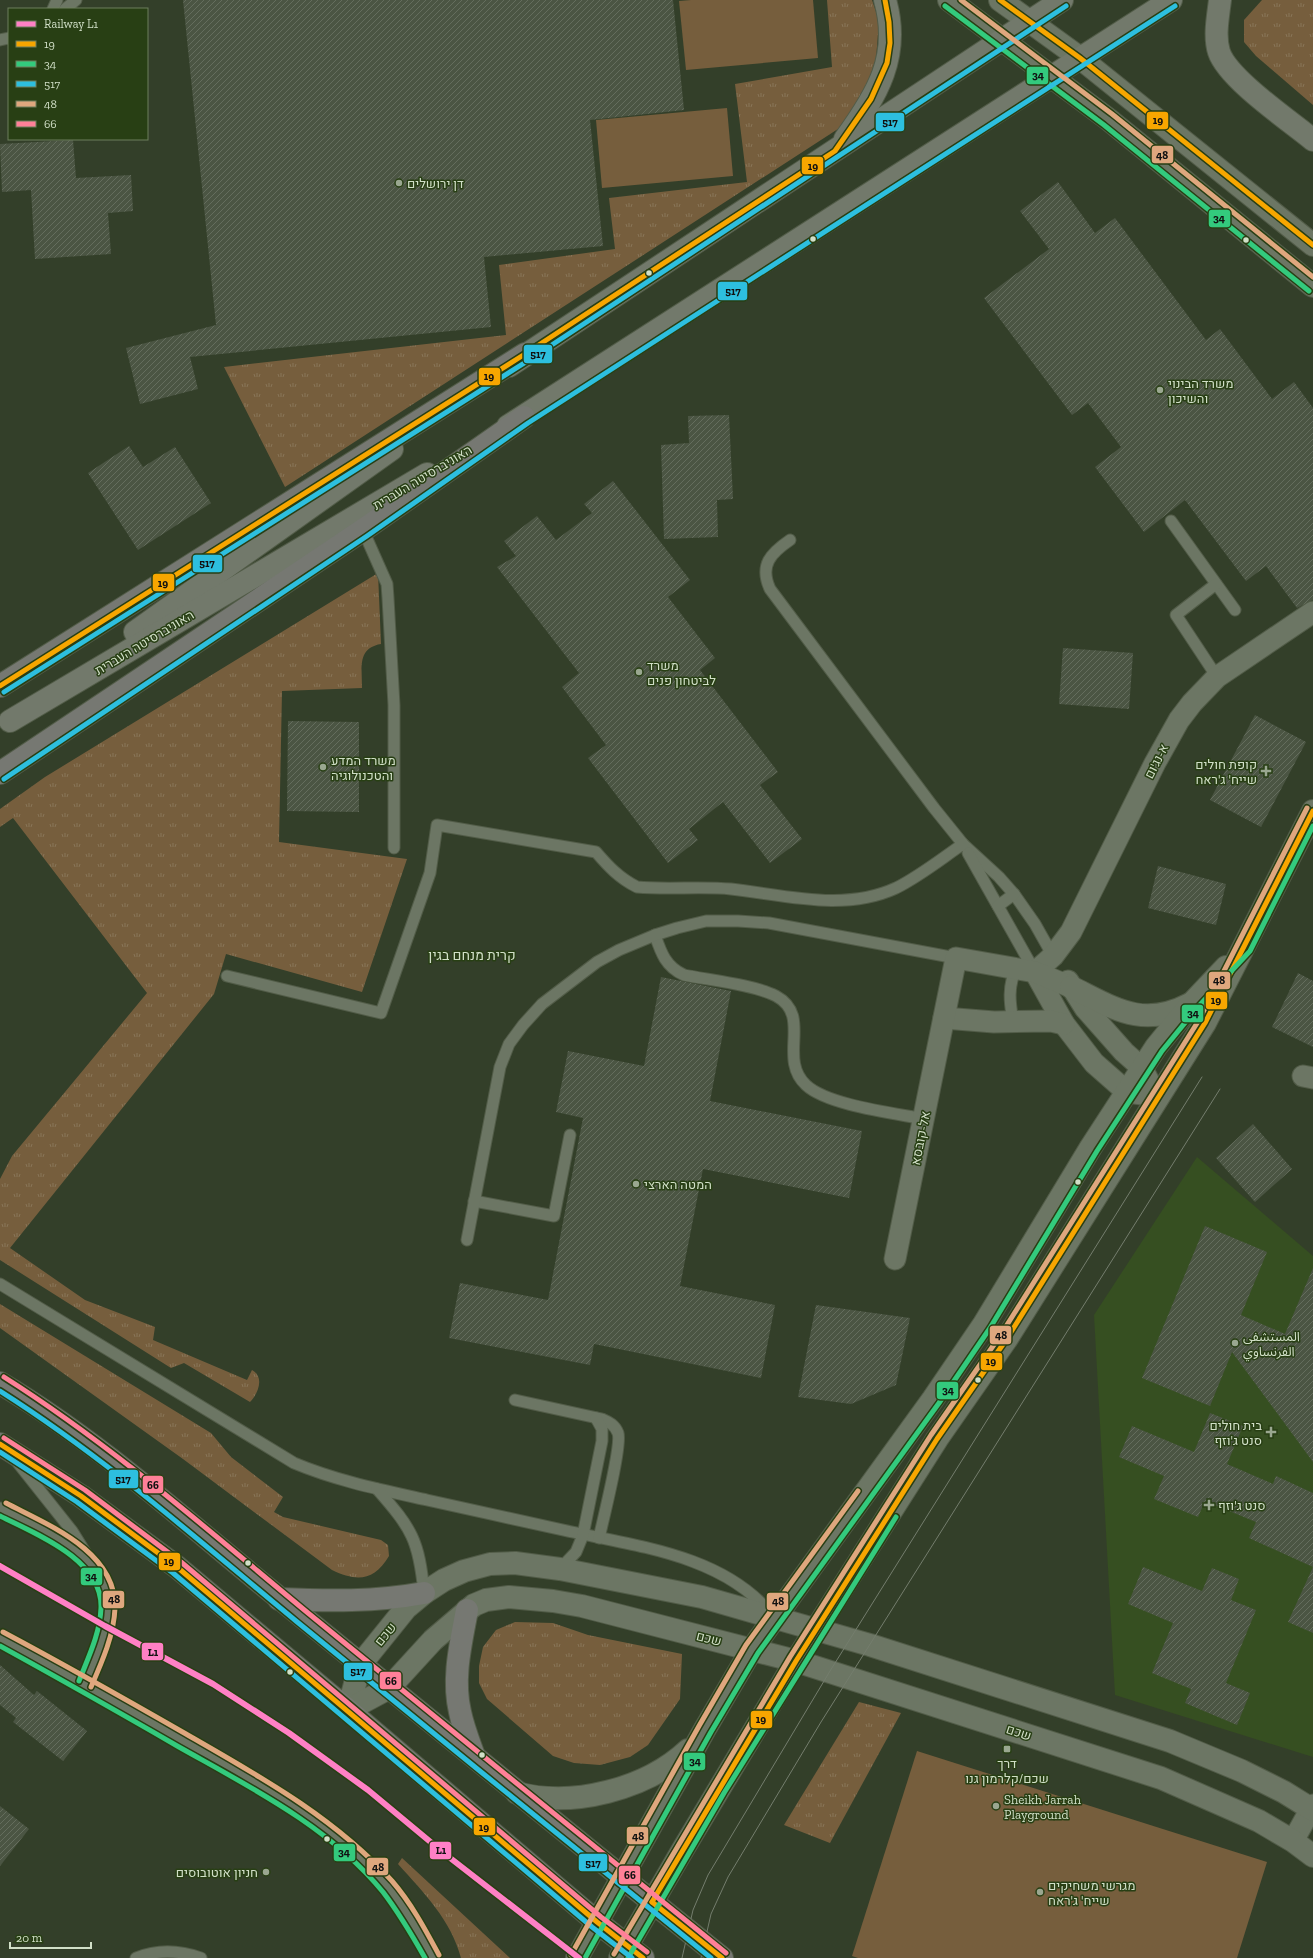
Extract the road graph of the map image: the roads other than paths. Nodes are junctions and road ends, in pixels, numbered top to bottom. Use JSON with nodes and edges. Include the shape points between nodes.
{"nodes":[{"id":1,"x":76,"y":0,"type":"edge"},
{"id":2,"x":885,"y":0,"type":"edge"},
{"id":3,"x":949,"y":0,"type":"edge"},
{"id":4,"x":1000,"y":0,"type":"edge"},
{"id":5,"x":1062,"y":0,"type":"edge"},
{"id":6,"x":1170,"y":0,"type":"edge"},
{"id":7,"x":1220,"y":0,"type":"edge"},
{"id":8,"x":66,"y":8,"type":"edge"},
{"id":9,"x":1030,"y":21,"type":"junction"},
{"id":10,"x":1003,"y":39,"type":"junction"},
{"id":11,"x":1080,"y":58,"type":"junction"},
{"id":12,"x":1052,"y":76,"type":"junction"},
{"id":13,"x":1313,"y":140,"type":"edge"},
{"id":14,"x":835,"y":152,"type":"junction"},
{"id":15,"x":1313,"y":245,"type":"edge"},
{"id":16,"x":1313,"y":286,"type":"edge"},
{"id":17,"x":525,"y":354,"type":"junction"},
{"id":18,"x":524,"y":417,"type":"junction"},
{"id":19,"x":1171,"y":521,"type":"dead end"},
{"id":20,"x":363,"y":530,"type":"junction"},
{"id":21,"x":790,"y":540,"type":"dead end"},
{"id":22,"x":1216,"y":584,"type":"junction"},
{"id":23,"x":1235,"y":610,"type":"dead end"},
{"id":24,"x":1313,"y":612,"type":"edge"},
{"id":25,"x":1217,"y":677,"type":"junction"},
{"id":26,"x":0,"y":686,"type":"edge"},
{"id":27,"x":5,"y":725,"type":"edge"},
{"id":28,"x":0,"y":773,"type":"edge"},
{"id":29,"x":1313,"y":811,"type":"edge"},
{"id":30,"x":963,"y":844,"type":"junction"},
{"id":31,"x":394,"y":848,"type":"dead end"},
{"id":32,"x":1014,"y":894,"type":"junction"},
{"id":33,"x":998,"y":906,"type":"junction"},
{"id":34,"x":655,"y":936,"type":"junction"},
{"id":35,"x":1244,"y":947,"type":"junction"},
{"id":36,"x":1053,"y":956,"type":"junction"},
{"id":37,"x":956,"y":958,"type":"junction"},
{"id":38,"x":1026,"y":970,"type":"junction"},
{"id":39,"x":227,"y":976,"type":"dead end"},
{"id":40,"x":1071,"y":986,"type":"junction"},
{"id":41,"x":1192,"y":1003,"type":"junction"},
{"id":42,"x":944,"y":1018,"type":"junction"},
{"id":43,"x":1013,"y":1022,"type":"junction"},
{"id":44,"x":1064,"y":1024,"type":"junction"},
{"id":45,"x":1142,"y":1068,"type":"junction"},
{"id":46,"x":1127,"y":1092,"type":"junction"},
{"id":47,"x":1157,"y":1096,"type":"junction"},
{"id":48,"x":924,"y":1119,"type":"junction"},
{"id":49,"x":570,"y":1135,"type":"dead end"},
{"id":50,"x":474,"y":1201,"type":"junction"},
{"id":51,"x":467,"y":1240,"type":"dead end"},
{"id":52,"x":895,"y":1259,"type":"dead end"},
{"id":53,"x":0,"y":1284,"type":"edge"},
{"id":54,"x":0,"y":1383,"type":"edge"},
{"id":55,"x":515,"y":1400,"type":"dead end"},
{"id":56,"x":596,"y":1418,"type":"junction"},
{"id":57,"x":2,"y":1445,"type":"edge"},
{"id":58,"x":378,"y":1489,"type":"junction"},
{"id":59,"x":0,"y":1508,"type":"edge"},
{"id":60,"x":583,"y":1535,"type":"junction"},
{"id":61,"x":599,"y":1538,"type":"junction"},
{"id":62,"x":560,"y":1569,"type":"junction"},
{"id":63,"x":101,"y":1576,"type":"junction"},
{"id":64,"x":424,"y":1593,"type":"junction"},
{"id":65,"x":279,"y":1599,"type":"junction"},
{"id":66,"x":467,"y":1610,"type":"junction"},
{"id":67,"x":774,"y":1618,"type":"junction"},
{"id":68,"x":817,"y":1630,"type":"junction"},
{"id":69,"x":0,"y":1638,"type":"edge"},
{"id":70,"x":752,"y":1649,"type":"junction"},
{"id":71,"x":796,"y":1661,"type":"junction"},
{"id":72,"x":360,"y":1665,"type":"junction"},
{"id":73,"x":85,"y":1684,"type":"junction"},
{"id":74,"x":389,"y":1688,"type":"junction"},
{"id":75,"x":348,"y":1710,"type":"junction"},
{"id":76,"x":705,"y":1729,"type":"junction"},
{"id":77,"x":475,"y":1758,"type":"junction"},
{"id":78,"x":517,"y":1793,"type":"junction"},
{"id":79,"x":1312,"y":1807,"type":"edge"},
{"id":80,"x":1293,"y":1841,"type":"junction"},
{"id":81,"x":1313,"y":1856,"type":"edge"},
{"id":82,"x":622,"y":1878,"type":"junction"},
{"id":83,"x":652,"y":1902,"type":"junction"},
{"id":84,"x":597,"y":1922,"type":"junction"},
{"id":85,"x":630,"y":1954,"type":"edge"},
{"id":86,"x":136,"y":1958,"type":"edge"},
{"id":87,"x":201,"y":1958,"type":"edge"},
{"id":88,"x":433,"y":1958,"type":"edge"},
{"id":89,"x":577,"y":1958,"type":"edge"},
{"id":90,"x":722,"y":1958,"type":"edge"}],
"edges":[{"from":1,"to":8,"type":"lane"},
{"from":2,"to":14,"type":"main road","via":[[892,28],[887,64],[869,102]]},
{"from":3,"to":10,"type":"street"},
{"from":4,"to":9,"type":"street"},
{"from":5,"to":9,"type":"main road","name":"האוניברסיטה העברית"},
{"from":6,"to":11,"type":"main road","name":"האוניברסיטה העברית"},
{"from":7,"to":13,"type":"main road","via":[[1217,43],[1224,61],[1243,82]]},
{"from":9,"to":10,"type":"main road","name":"האוניברסיטה העברית"},
{"from":9,"to":11,"type":"street"},
{"from":10,"to":12,"type":"street"},
{"from":10,"to":14,"type":"main road","name":"האוניברסיטה העברית"},
{"from":11,"to":12,"type":"main road","name":"האוניברסיטה העברית"},
{"from":11,"to":15,"type":"street"},
{"from":12,"to":16,"type":"street"},
{"from":12,"to":18,"type":"main road","name":"האוניברסיטה העברית"},
{"from":14,"to":17,"type":"main road","name":"האוניברסיטה העברית"},
{"from":17,"to":26,"type":"highway"},
{"from":17,"to":27,"type":"main road","name":"האוניברסיטה העברית"},
{"from":18,"to":20,"type":"highway"},
{"from":18,"to":27,"type":"main road","name":"האוניברסיטה העברית"},
{"from":19,"to":22,"type":"lane"},
{"from":20,"to":28,"type":"highway"},
{"from":20,"to":31,"type":"lane","via":[[382,571],[388,598],[394,705]]},
{"from":21,"to":30,"type":"lane","via":[[770,558],[766,568],[766,579],[770,589],[918,788]]},
{"from":22,"to":23,"type":"lane"},
{"from":22,"to":25,"type":"lane","via":[[1176,615]]},
{"from":24,"to":25,"type":"street","name":"א-נג'ום"},
{"from":25,"to":36,"type":"street","name":"א-נג'ום","via":[[1192,703],[1166,741],[1071,932]]},
{"from":29,"to":35,"type":"street"},
{"from":30,"to":32,"type":"lane"},
{"from":30,"to":33,"type":"lane"},
{"from":30,"to":39,"type":"lane","via":[[895,888],[862,898],[805,899],[731,889],[637,887],[612,871],[596,852],[437,825],[430,873],[381,1013]]},
{"from":32,"to":33,"type":"lane"},
{"from":32,"to":36,"type":"lane"},
{"from":33,"to":38,"type":"lane"},
{"from":34,"to":37,"type":"lane","via":[[706,921],[738,921],[769,924]]},
{"from":34,"to":48,"type":"lane","via":[[664,958],[684,975],[762,991],[786,1004],[794,1021],[792,1051],[796,1072],[804,1084],[817,1093],[837,1101]]},
{"from":34,"to":50,"type":"lane","via":[[597,962],[542,1004],[509,1044],[494,1093]]},
{"from":35,"to":41,"type":"street"},
{"from":35,"to":47,"type":"street","via":[[1205,1022]]},
{"from":36,"to":38,"type":"street","name":"א-נג'ום"},
{"from":36,"to":40,"type":"street"},
{"from":37,"to":38,"type":"street"},
{"from":37,"to":42,"type":"street","name":"אל-קובסא"},
{"from":38,"to":40,"type":"street"},
{"from":38,"to":43,"type":"lane","via":[[1012,979],[1010,989]]},
{"from":38,"to":44,"type":"street"},
{"from":40,"to":41,"type":"street","via":[[1106,1004],[1140,1015],[1174,1013]]},
{"from":40,"to":45,"type":"street","via":[[1085,1008],[1124,1052]]},
{"from":41,"to":45,"type":"street"},
{"from":42,"to":43,"type":"street"},
{"from":42,"to":48,"type":"street","name":"אל-קובסא"},
{"from":43,"to":44,"type":"street","via":[[1043,1021]]},
{"from":44,"to":46,"type":"street","via":[[1094,1063]]},
{"from":45,"to":46,"type":"street"},
{"from":45,"to":47,"type":"street"},
{"from":46,"to":47,"type":"street"},
{"from":46,"to":67,"type":"street","via":[[980,1330]]},
{"from":47,"to":68,"type":"street","via":[[1006,1340],[937,1439]]},
{"from":48,"to":52,"type":"street","name":"אל-קובסא"},
{"from":49,"to":50,"type":"lane","via":[[554,1216]]},
{"from":50,"to":51,"type":"lane"},
{"from":53,"to":58,"type":"lane","via":[[294,1463],[326,1476]]},
{"from":54,"to":65,"type":"highway","via":[[109,1457]]},
{"from":55,"to":56,"type":"lane"},
{"from":56,"to":60,"type":"lane","via":[[602,1429],[602,1441]]},
{"from":56,"to":61,"type":"lane","via":[[613,1426],[618,1432],[619,1441]]},
{"from":57,"to":63,"type":"lane","via":[[72,1532]]},
{"from":57,"to":75,"type":"highway","via":[[81,1496],[177,1567]]},
{"from":58,"to":60,"type":"lane"},
{"from":58,"to":64,"type":"lane","via":[[411,1531],[418,1549]]},
{"from":59,"to":63,"type":"lane","via":[[69,1546]]},
{"from":60,"to":61,"type":"lane"},
{"from":60,"to":62,"type":"lane","via":[[576,1552]]},
{"from":61,"to":67,"type":"lane","via":[[677,1556],[704,1566],[741,1586],[760,1601]]},
{"from":62,"to":64,"type":"street","name":"שכם","via":[[515,1563],[490,1564],[464,1571]]},
{"from":62,"to":67,"type":"street","name":"שכם","via":[[702,1597]]},
{"from":63,"to":73,"type":"lane","via":[[106,1590],[107,1617],[97,1655]]},
{"from":64,"to":65,"type":"highway","via":[[370,1601]]},
{"from":64,"to":72,"type":"street","name":"שכם","via":[[406,1608]]},
{"from":65,"to":72,"type":"highway"},
{"from":66,"to":70,"type":"street","name":"שכם","via":[[486,1600],[498,1598],[520,1597],[552,1601],[582,1606]]},
{"from":66,"to":74,"type":"street","name":"שכם","via":[[433,1640]]},
{"from":66,"to":77,"type":"highway","via":[[457,1672],[457,1692],[463,1724]]},
{"from":67,"to":68,"type":"street","name":"שכם"},
{"from":67,"to":70,"type":"street"},
{"from":68,"to":71,"type":"street"},
{"from":68,"to":79,"type":"street","name":"שכם","via":[[1088,1713],[1170,1741],[1242,1770]]},
{"from":69,"to":73,"type":"lane"},
{"from":70,"to":71,"type":"street","name":"שכם"},
{"from":70,"to":76,"type":"street"},
{"from":71,"to":80,"type":"street","name":"שכם","via":[[1161,1778],[1259,1822]]},
{"from":71,"to":83,"type":"street"},
{"from":72,"to":74,"type":"highway"},
{"from":72,"to":75,"type":"street","name":"שכם"},
{"from":73,"to":88,"type":"lane","via":[[201,1750],[320,1824],[348,1846],[394,1893],[411,1916]]},
{"from":74,"to":75,"type":"street","name":"שכם"},
{"from":74,"to":77,"type":"highway"},
{"from":75,"to":84,"type":"highway"},
{"from":76,"to":78,"type":"street","via":[[688,1751],[655,1774],[631,1785],[564,1798]]},
{"from":76,"to":82,"type":"street"},
{"from":77,"to":78,"type":"highway"},
{"from":78,"to":82,"type":"highway"},
{"from":79,"to":80,"type":"street"},
{"from":80,"to":81,"type":"street","name":"שכם"},
{"from":82,"to":83,"type":"highway"},
{"from":82,"to":84,"type":"street"},
{"from":83,"to":85,"type":"street"},
{"from":83,"to":90,"type":"highway"},
{"from":84,"to":85,"type":"highway"},
{"from":84,"to":89,"type":"street"},
{"from":86,"to":87,"type":"lane","via":[[164,1951],[188,1953]]}]}
